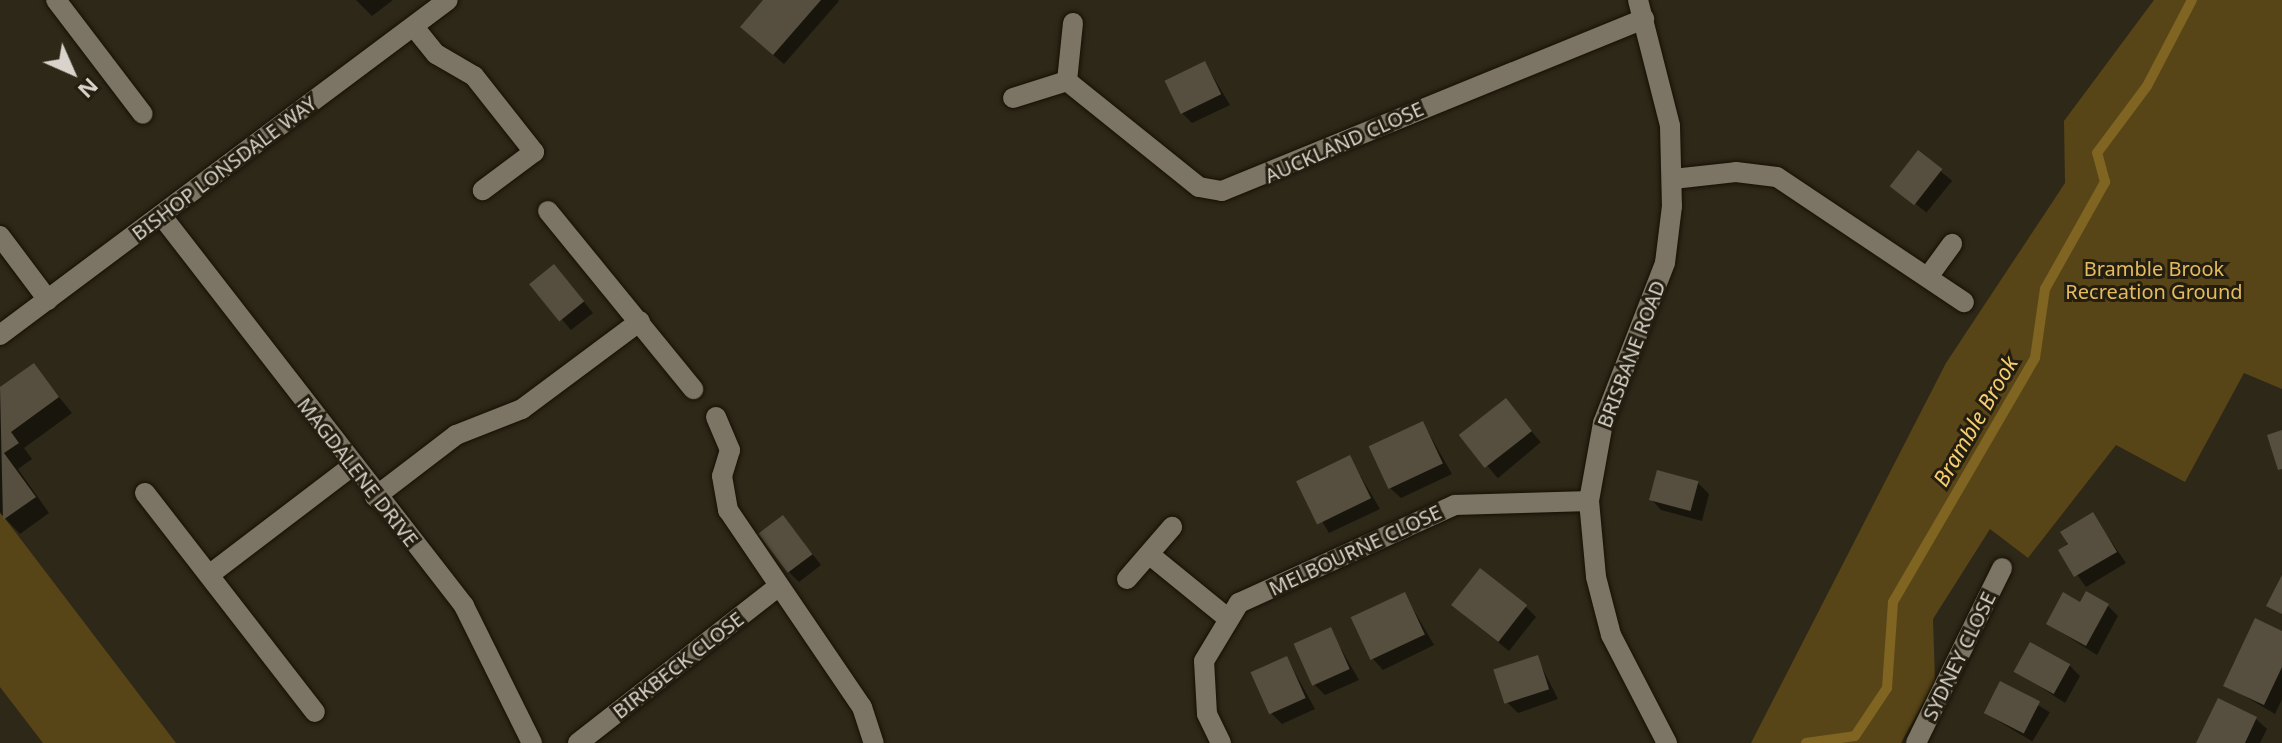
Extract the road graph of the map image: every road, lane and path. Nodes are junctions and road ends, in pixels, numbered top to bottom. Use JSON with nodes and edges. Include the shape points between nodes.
{"nodes":[{"id":1,"x":56,"y":0,"type":"edge"},
{"id":2,"x":448,"y":0,"type":"edge"},
{"id":3,"x":1641,"y":10,"type":"edge"},
{"id":4,"x":1073,"y":23,"type":"dead end"},
{"id":5,"x":414,"y":27,"type":"junction"},
{"id":6,"x":1067,"y":81,"type":"junction"},
{"id":7,"x":1013,"y":98,"type":"dead end"},
{"id":8,"x":143,"y":114,"type":"dead end"},
{"id":9,"x":1673,"y":179,"type":"junction"},
{"id":10,"x":483,"y":190,"type":"dead end"},
{"id":11,"x":548,"y":211,"type":"dead end"},
{"id":12,"x":161,"y":215,"type":"junction"},
{"id":13,"x":0,"y":236,"type":"edge"},
{"id":14,"x":1952,"y":244,"type":"dead end"},
{"id":15,"x":1928,"y":277,"type":"junction"},
{"id":16,"x":48,"y":300,"type":"junction"},
{"id":17,"x":1964,"y":302,"type":"dead end"},
{"id":18,"x":640,"y":321,"type":"junction"},
{"id":19,"x":0,"y":335,"type":"edge"},
{"id":20,"x":693,"y":389,"type":"dead end"},
{"id":21,"x":716,"y":417,"type":"dead end"},
{"id":22,"x":352,"y":466,"type":"junction"},
{"id":23,"x":145,"y":493,"type":"dead end"},
{"id":24,"x":375,"y":497,"type":"junction"},
{"id":25,"x":1589,"y":501,"type":"junction"},
{"id":26,"x":1172,"y":527,"type":"dead end"},
{"id":27,"x":1150,"y":555,"type":"junction"},
{"id":28,"x":2002,"y":568,"type":"dead end"},
{"id":29,"x":209,"y":575,"type":"junction"},
{"id":30,"x":1127,"y":579,"type":"dead end"},
{"id":31,"x":778,"y":587,"type":"junction"},
{"id":32,"x":1225,"y":616,"type":"junction"},
{"id":33,"x":315,"y":712,"type":"dead end"},
{"id":34,"x":532,"y":743,"type":"edge"},
{"id":35,"x":578,"y":743,"type":"edge"},
{"id":36,"x":874,"y":743,"type":"edge"},
{"id":37,"x":1221,"y":743,"type":"edge"},
{"id":38,"x":1667,"y":743,"type":"edge"},
{"id":39,"x":1916,"y":743,"type":"edge"}],
"edges":[{"from":1,"to":8,"type":"street"},
{"from":2,"to":5,"type":"street","name":"BISHOP LONSDALE WAY"},
{"from":3,"to":6,"type":"street","name":"AUCKLAND CLOSE","via":[[1222,191],[1199,187]]},
{"from":3,"to":9,"type":"street","name":"BRISBANE ROAD","via":[[1662,82]]},
{"from":4,"to":6,"type":"street"},
{"from":5,"to":10,"type":"street","via":[[436,54],[474,76],[534,152]]},
{"from":5,"to":12,"type":"street","name":"BISHOP LONSDALE WAY"},
{"from":6,"to":7,"type":"street"},
{"from":9,"to":15,"type":"street","via":[[1736,172],[1777,177]]},
{"from":9,"to":25,"type":"street","name":"BRISBANE ROAD","via":[[1665,263],[1603,423]]},
{"from":11,"to":18,"type":"street"},
{"from":12,"to":16,"type":"street","name":"BISHOP LONSDALE WAY"},
{"from":12,"to":22,"type":"street","name":"MAGDALENE DRIVE"},
{"from":13,"to":16,"type":"street"},
{"from":14,"to":15,"type":"street"},
{"from":15,"to":17,"type":"street"},
{"from":16,"to":19,"type":"street","name":"BISHOP LONSDALE WAY"},
{"from":18,"to":20,"type":"street"},
{"from":18,"to":24,"type":"street","via":[[522,409],[456,435]]},
{"from":21,"to":31,"type":"street","via":[[730,450],[722,476],[728,510]]},
{"from":22,"to":24,"type":"street","name":"MAGDALENE DRIVE"},
{"from":22,"to":29,"type":"street"},
{"from":23,"to":29,"type":"street"},
{"from":24,"to":34,"type":"street","name":"MAGDALENE DRIVE","via":[[464,606]]},
{"from":25,"to":32,"type":"street","name":"MELBOURNE CLOSE","via":[[1436,511]]},
{"from":25,"to":38,"type":"street","name":"BRISBANE ROAD","via":[[1611,635]]},
{"from":26,"to":27,"type":"street"},
{"from":27,"to":30,"type":"street"},
{"from":27,"to":32,"type":"street"},
{"from":28,"to":39,"type":"street","name":"SYDNEY CLOSE"},
{"from":29,"to":33,"type":"street"},
{"from":31,"to":35,"type":"street","name":"BIRKBECK CLOSE"},
{"from":31,"to":36,"type":"street","via":[[862,707]]},
{"from":32,"to":37,"type":"street","via":[[1204,661],[1203,688]]}]}
